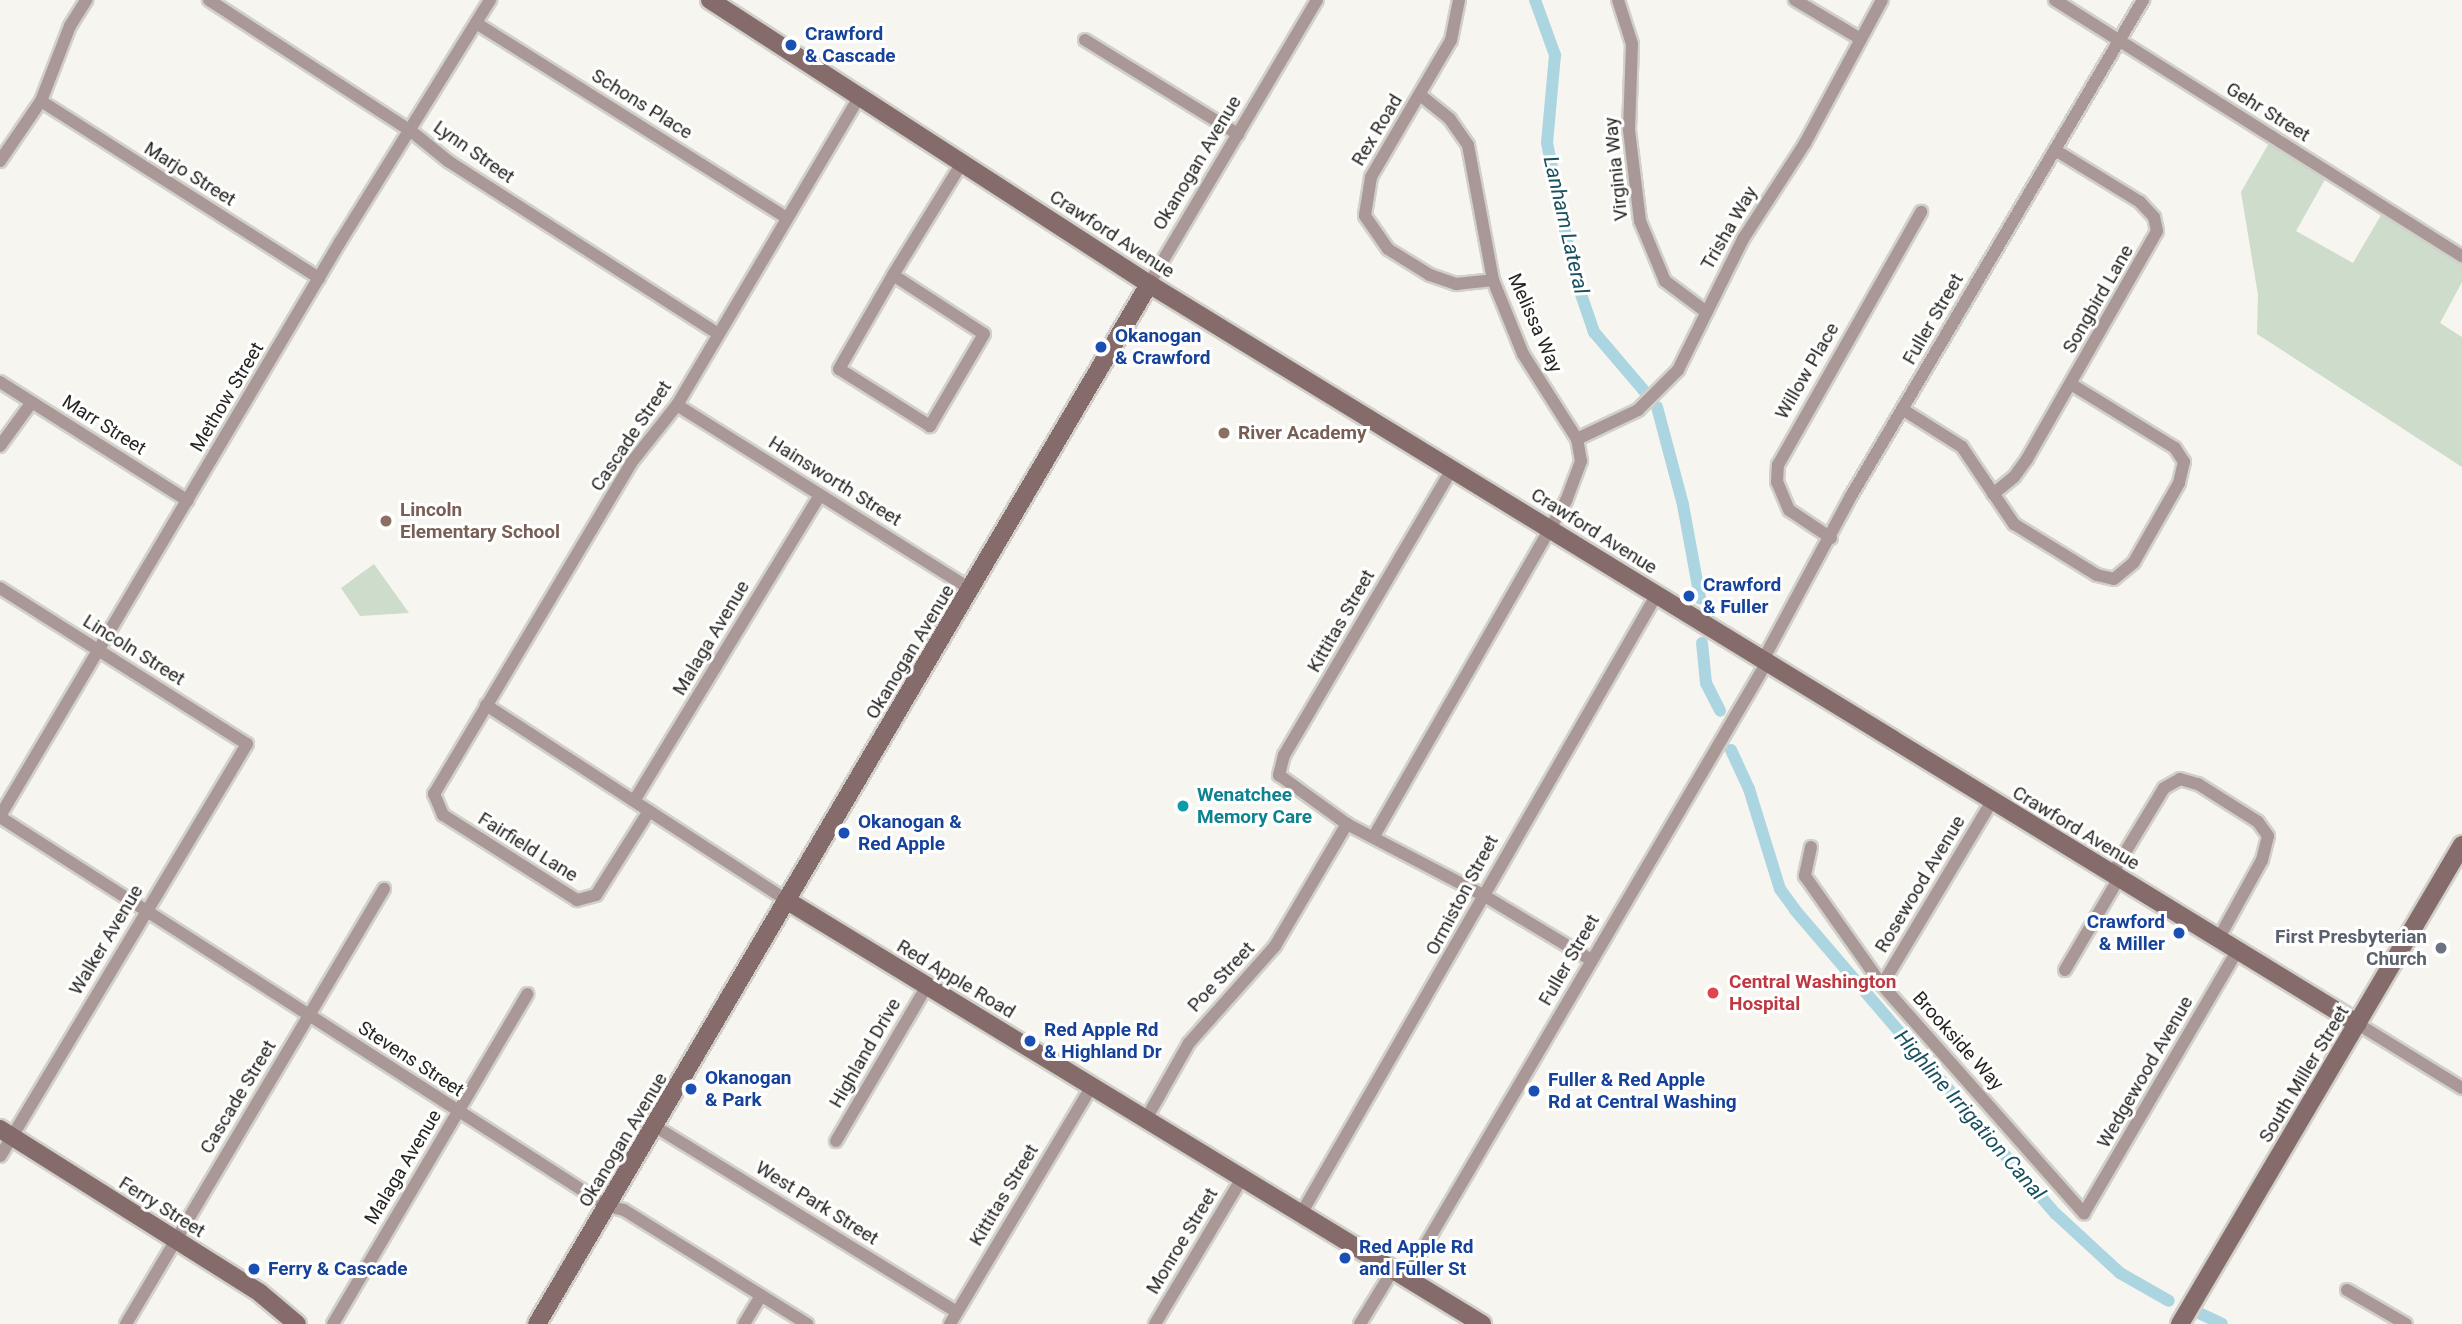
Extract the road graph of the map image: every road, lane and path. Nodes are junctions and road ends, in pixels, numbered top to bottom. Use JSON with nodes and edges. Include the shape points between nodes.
{"nodes":[{"id":1,"x":86,"y":0,"type":"edge"},
{"id":2,"x":209,"y":0,"type":"edge"},
{"id":3,"x":491,"y":0,"type":"edge"},
{"id":4,"x":710,"y":0,"type":"edge"},
{"id":5,"x":1317,"y":0,"type":"edge"},
{"id":6,"x":1459,"y":0,"type":"edge"},
{"id":7,"x":1619,"y":0,"type":"edge"},
{"id":8,"x":1795,"y":0,"type":"edge"},
{"id":9,"x":1882,"y":0,"type":"edge"},
{"id":10,"x":2055,"y":0,"type":"edge"},
{"id":11,"x":2143,"y":0,"type":"edge"},
{"id":12,"x":476,"y":23,"type":"junction"},
{"id":13,"x":1859,"y":38,"type":"junction"},
{"id":14,"x":1085,"y":40,"type":"dead end"},
{"id":15,"x":2120,"y":40,"type":"junction"},
{"id":16,"x":861,"y":94,"type":"junction"},
{"id":17,"x":1420,"y":95,"type":"junction"},
{"id":18,"x":41,"y":101,"type":"junction"},
{"id":19,"x":411,"y":131,"type":"junction"},
{"id":20,"x":1238,"y":134,"type":"junction"},
{"id":21,"x":2054,"y":150,"type":"junction"},
{"id":22,"x":0,"y":161,"type":"edge"},
{"id":23,"x":963,"y":161,"type":"junction"},
{"id":24,"x":1921,"y":212,"type":"dead end"},
{"id":25,"x":787,"y":218,"type":"junction"},
{"id":26,"x":2462,"y":256,"type":"edge"},
{"id":27,"x":894,"y":275,"type":"junction"},
{"id":28,"x":319,"y":278,"type":"junction"},
{"id":29,"x":1493,"y":280,"type":"junction"},
{"id":30,"x":1150,"y":284,"type":"junction"},
{"id":31,"x":1705,"y":311,"type":"junction"},
{"id":32,"x":718,"y":334,"type":"junction"},
{"id":33,"x":0,"y":382,"type":"edge"},
{"id":34,"x":2071,"y":384,"type":"junction"},
{"id":35,"x":32,"y":402,"type":"junction"},
{"id":36,"x":677,"y":405,"type":"junction"},
{"id":37,"x":1902,"y":409,"type":"junction"},
{"id":38,"x":1577,"y":439,"type":"junction"},
{"id":39,"x":0,"y":446,"type":"edge"},
{"id":40,"x":1452,"y":469,"type":"junction"},
{"id":41,"x":1993,"y":494,"type":"junction"},
{"id":42,"x":820,"y":495,"type":"junction"},
{"id":43,"x":188,"y":501,"type":"junction"},
{"id":44,"x":1551,"y":528,"type":"junction"},
{"id":45,"x":1831,"y":538,"type":"junction"},
{"id":46,"x":0,"y":588,"type":"edge"},
{"id":47,"x":972,"y":590,"type":"junction"},
{"id":48,"x":1657,"y":594,"type":"junction"},
{"id":49,"x":99,"y":650,"type":"junction"},
{"id":50,"x":1765,"y":661,"type":"junction"},
{"id":51,"x":486,"y":705,"type":"junction"},
{"id":52,"x":247,"y":744,"type":"joint"},
{"id":53,"x":435,"y":800,"type":"joint"},
{"id":54,"x":634,"y":801,"type":"junction"},
{"id":55,"x":1991,"y":803,"type":"junction"},
{"id":56,"x":649,"y":811,"type":"junction"},
{"id":57,"x":0,"y":816,"type":"edge"},
{"id":58,"x":1347,"y":824,"type":"junction"},
{"id":59,"x":1374,"y":836,"type":"junction"},
{"id":60,"x":2462,"y":845,"type":"edge"},
{"id":61,"x":1811,"y":847,"type":"dead end"},
{"id":62,"x":2116,"y":876,"type":"junction"},
{"id":63,"x":384,"y":889,"type":"dead end"},
{"id":64,"x":1483,"y":895,"type":"junction"},
{"id":65,"x":786,"y":900,"type":"junction"},
{"id":66,"x":144,"y":912,"type":"junction"},
{"id":67,"x":2219,"y":937,"type":"junction"},
{"id":68,"x":2238,"y":950,"type":"junction"},
{"id":69,"x":1591,"y":960,"type":"junction"},
{"id":70,"x":2065,"y":970,"type":"dead end"},
{"id":71,"x":1882,"y":985,"type":"junction"},
{"id":72,"x":927,"y":986,"type":"junction"},
{"id":73,"x":527,"y":994,"type":"dead end"},
{"id":74,"x":309,"y":1015,"type":"junction"},
{"id":75,"x":2358,"y":1024,"type":"junction"},
{"id":76,"x":1092,"y":1086,"type":"junction"},
{"id":77,"x":2462,"y":1088,"type":"edge"},
{"id":78,"x":458,"y":1112,"type":"junction"},
{"id":79,"x":1146,"y":1119,"type":"junction"},
{"id":80,"x":656,"y":1127,"type":"junction"},
{"id":81,"x":6,"y":1133,"type":"edge"},
{"id":82,"x":836,"y":1141,"type":"dead end"},
{"id":83,"x":0,"y":1156,"type":"edge"},
{"id":84,"x":1242,"y":1178,"type":"junction"},
{"id":85,"x":607,"y":1206,"type":"junction"},
{"id":86,"x":2084,"y":1213,"type":"joint"},
{"id":87,"x":1301,"y":1214,"type":"junction"},
{"id":88,"x":176,"y":1240,"type":"junction"},
{"id":89,"x":1399,"y":1274,"type":"junction"},
{"id":90,"x":2347,"y":1290,"type":"dead end"},
{"id":91,"x":761,"y":1296,"type":"junction"},
{"id":92,"x":957,"y":1312,"type":"junction"},
{"id":93,"x":2186,"y":1314,"type":"edge"},
{"id":94,"x":126,"y":1324,"type":"edge"},
{"id":95,"x":297,"y":1324,"type":"edge"},
{"id":96,"x":333,"y":1324,"type":"edge"},
{"id":97,"x":537,"y":1324,"type":"edge"},
{"id":98,"x":744,"y":1324,"type":"edge"},
{"id":99,"x":807,"y":1324,"type":"edge"},
{"id":100,"x":950,"y":1324,"type":"edge"},
{"id":101,"x":1155,"y":1324,"type":"edge"},
{"id":102,"x":1360,"y":1324,"type":"edge"},
{"id":103,"x":1482,"y":1324,"type":"edge"},
{"id":104,"x":2406,"y":1324,"type":"edge"}],
"edges":[{"from":1,"to":18,"type":"street","via":[[70,26]]},
{"from":2,"to":19,"type":"street","name":"Lynn Street"},
{"from":3,"to":12,"type":"street","name":"Methow Street"},
{"from":4,"to":16,"type":"street","name":"Crawford Avenue"},
{"from":5,"to":20,"type":"street","name":"Okanogan Avenue"},
{"from":6,"to":17,"type":"street","name":"Rex Road","via":[[1451,40]]},
{"from":7,"to":31,"type":"street","name":"Virginia Way","via":[[1632,44],[1629,130],[1640,221],[1665,281]]},
{"from":8,"to":13,"type":"street"},
{"from":9,"to":13,"type":"street","name":"Trisha Way"},
{"from":10,"to":15,"type":"street","name":"Gehr Street"},
{"from":11,"to":15,"type":"street","name":"Fuller Street"},
{"from":12,"to":19,"type":"street","name":"Methow Street"},
{"from":12,"to":25,"type":"street","name":"Schons Place"},
{"from":13,"to":31,"type":"street","name":"Trisha Way","via":[[1805,144],[1763,205]]},
{"from":14,"to":20,"type":"street"},
{"from":15,"to":21,"type":"street","name":"Fuller Street"},
{"from":15,"to":26,"type":"street","name":"Gehr Street"},
{"from":16,"to":23,"type":"street","name":"Crawford Avenue"},
{"from":16,"to":25,"type":"street","name":"Cascade Street"},
{"from":17,"to":29,"type":"street","name":"Melissa Way","via":[[1450,118],[1468,145]]},
{"from":17,"to":29,"type":"street","name":"Rex Road","via":[[1366,189],[1368,227],[1388,250],[1430,275],[1456,284]]},
{"from":18,"to":22,"type":"street"},
{"from":18,"to":28,"type":"street","name":"Marjo Street"},
{"from":19,"to":28,"type":"street","name":"Methow Street"},
{"from":19,"to":32,"type":"street","name":"Lynn Street","via":[[448,162]]},
{"from":20,"to":30,"type":"street","name":"Okanogan Avenue"},
{"from":21,"to":34,"type":"street","name":"Songbird Lane","via":[[2140,202],[2154,217],[2157,231]]},
{"from":21,"to":37,"type":"street","name":"Fuller Street"},
{"from":23,"to":27,"type":"street"},
{"from":23,"to":30,"type":"street","name":"Crawford Avenue"},
{"from":24,"to":45,"type":"street","name":"Willow Place","via":[[1778,465],[1777,482],[1789,510]]},
{"from":25,"to":32,"type":"street","name":"Cascade Street"},
{"from":27,"to":27,"type":"street","via":[[984,334],[930,426],[839,369]]},
{"from":28,"to":43,"type":"street","name":"Methow Street"},
{"from":29,"to":38,"type":"street","name":"Melissa Way","via":[[1523,354]]},
{"from":30,"to":40,"type":"street","name":"Crawford Avenue"},
{"from":30,"to":47,"type":"street","name":"Okanogan Avenue"},
{"from":31,"to":38,"type":"street","name":"Trisha Way","via":[[1689,351],[1668,384],[1638,410]]},
{"from":32,"to":36,"type":"street","name":"Cascade Street"},
{"from":33,"to":35,"type":"street","name":"Marr Street"},
{"from":34,"to":41,"type":"street","name":"Songbird Lane","via":[[2020,469]]},
{"from":34,"to":41,"type":"street","via":[[2175,449],[2184,462],[2179,483],[2134,562],[2120,577],[2102,578],[2014,524]]},
{"from":35,"to":39,"type":"street"},
{"from":35,"to":43,"type":"street","name":"Marr Street"},
{"from":36,"to":42,"type":"street","name":"Hainsworth Street"},
{"from":36,"to":51,"type":"street","name":"Cascade Street","via":[[631,463]]},
{"from":37,"to":41,"type":"street","via":[[1962,447]]},
{"from":37,"to":45,"type":"street","name":"Fuller Street"},
{"from":38,"to":44,"type":"street","name":"Melissa Way","via":[[1579,477]]},
{"from":40,"to":44,"type":"street","name":"Crawford Avenue"},
{"from":40,"to":58,"type":"street","name":"Kittitas Street","via":[[1280,764],[1281,781]]},
{"from":42,"to":47,"type":"street","name":"Hainsworth Street"},
{"from":42,"to":54,"type":"street","name":"Malaga Avenue"},
{"from":43,"to":49,"type":"street","name":"Methow Street"},
{"from":44,"to":48,"type":"street","name":"Crawford Avenue"},
{"from":44,"to":59,"type":"street"},
{"from":45,"to":50,"type":"street","name":"Fuller Street"},
{"from":46,"to":49,"type":"street","name":"Lincoln Street"},
{"from":47,"to":65,"type":"street","name":"Okanogan Avenue"},
{"from":48,"to":50,"type":"street","name":"Crawford Avenue"},
{"from":48,"to":64,"type":"street","name":"Ormiston Street"},
{"from":49,"to":52,"type":"street","name":"Lincoln Street"},
{"from":49,"to":57,"type":"street","name":"Methow Street"},
{"from":50,"to":55,"type":"street","name":"Crawford Avenue"},
{"from":50,"to":69,"type":"street","name":"Fuller Street"},
{"from":51,"to":53,"type":"street","name":"Cascade Street","via":[[436,788]]},
{"from":51,"to":54,"type":"street","name":"Red Apple Road"},
{"from":52,"to":66,"type":"street","name":"Walker Avenue"},
{"from":53,"to":56,"type":"street","name":"Fairfield Lane","via":[[443,815],[577,900],[596,895]]},
{"from":54,"to":56,"type":"street","name":"Red Apple Road"},
{"from":55,"to":62,"type":"street","name":"Crawford Avenue"},
{"from":55,"to":71,"type":"street","name":"Rosewood Avenue"},
{"from":56,"to":65,"type":"street","name":"Red Apple Road"},
{"from":57,"to":66,"type":"street","name":"Stevens Street"},
{"from":58,"to":59,"type":"street"},
{"from":58,"to":79,"type":"street","name":"Poe Street","via":[[1275,946],[1189,1043]]},
{"from":59,"to":64,"type":"street"},
{"from":60,"to":75,"type":"street","name":"South Miller Street"},
{"from":61,"to":71,"type":"street","name":"Brookside Way","via":[[1805,876]]},
{"from":62,"to":67,"type":"street","name":"Crawford Avenue"},
{"from":62,"to":67,"type":"street","via":[[2164,788],[2180,779],[2198,785],[2258,822],[2268,836],[2262,860]]},
{"from":62,"to":70,"type":"street"},
{"from":63,"to":74,"type":"street","name":"Cascade Street"},
{"from":64,"to":69,"type":"street"},
{"from":64,"to":87,"type":"street","name":"Ormiston Street","via":[[1463,939]]},
{"from":65,"to":72,"type":"street","name":"Red Apple Road"},
{"from":65,"to":80,"type":"street","name":"Okanogan Avenue"},
{"from":66,"to":74,"type":"street","name":"Stevens Street"},
{"from":66,"to":81,"type":"street","name":"Walker Avenue"},
{"from":67,"to":68,"type":"street","name":"Crawford Avenue"},
{"from":68,"to":75,"type":"street","name":"Crawford Avenue"},
{"from":68,"to":86,"type":"street","name":"Wedgewood Avenue"},
{"from":69,"to":89,"type":"street","name":"Fuller Street"},
{"from":71,"to":86,"type":"street","name":"Brookside Way"},
{"from":72,"to":76,"type":"street","name":"Red Apple Road"},
{"from":72,"to":82,"type":"street","name":"Highland Drive"},
{"from":73,"to":78,"type":"street","name":"Malaga Avenue"},
{"from":74,"to":78,"type":"street","name":"Stevens Street"},
{"from":74,"to":88,"type":"street","name":"Cascade Street"},
{"from":75,"to":77,"type":"street","name":"Crawford Avenue"},
{"from":75,"to":93,"type":"street","name":"South Miller Street"},
{"from":76,"to":79,"type":"street","name":"Red Apple Road"},
{"from":76,"to":92,"type":"street","name":"Kittitas Street"},
{"from":78,"to":85,"type":"street","name":"Stevens Street"},
{"from":78,"to":96,"type":"street","name":"Malaga Avenue"},
{"from":79,"to":84,"type":"street","name":"Red Apple Road"},
{"from":80,"to":85,"type":"street","name":"Okanogan Avenue"},
{"from":80,"to":92,"type":"street","name":"West Park Street"},
{"from":81,"to":83,"type":"street","name":"Walker Avenue"},
{"from":81,"to":88,"type":"street","name":"Ferry Street"},
{"from":84,"to":87,"type":"street","name":"Red Apple Road"},
{"from":84,"to":101,"type":"street","name":"Monroe Street"},
{"from":85,"to":91,"type":"street","name":"Stevens Street","via":[[624,1210]]},
{"from":85,"to":97,"type":"street","name":"Okanogan Avenue"},
{"from":87,"to":89,"type":"street","name":"Red Apple Road"},
{"from":88,"to":94,"type":"street","name":"Cascade Street"},
{"from":88,"to":95,"type":"street","name":"Ferry Street","via":[[260,1293]]},
{"from":89,"to":102,"type":"street","name":"Fuller Street"},
{"from":89,"to":103,"type":"street","name":"Red Apple Road"},
{"from":90,"to":104,"type":"street"},
{"from":91,"to":98,"type":"street"},
{"from":91,"to":99,"type":"street","name":"Stevens Street"},
{"from":92,"to":100,"type":"street","name":"Kittitas Street"}]}
